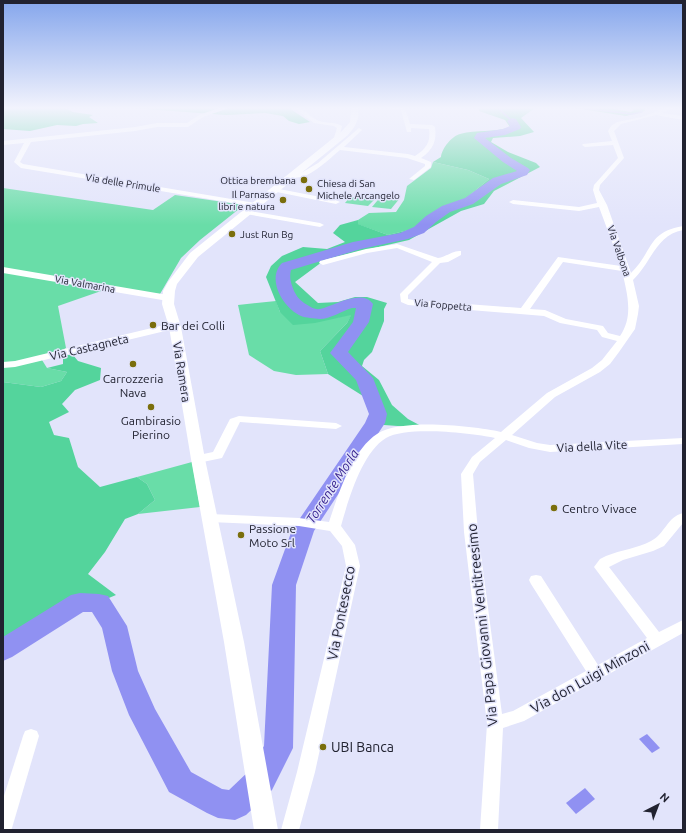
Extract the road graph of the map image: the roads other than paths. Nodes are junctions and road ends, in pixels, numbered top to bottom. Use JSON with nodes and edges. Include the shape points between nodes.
{"nodes":[{"id":1,"x":25,"y":147,"type":"edge"},
{"id":2,"x":334,"y":147,"type":"edge"},
{"id":3,"x":353,"y":147,"type":"edge"},
{"id":4,"x":430,"y":147,"type":"edge"},
{"id":5,"x":617,"y":147,"type":"edge"},
{"id":6,"x":417,"y":158,"type":"junction"},
{"id":7,"x":412,"y":179,"type":"dead end"},
{"id":8,"x":274,"y":190,"type":"junction"},
{"id":9,"x":336,"y":202,"type":"dead end"},
{"id":10,"x":513,"y":202,"type":"dead end"},
{"id":11,"x":603,"y":205,"type":"junction"},
{"id":12,"x":251,"y":209,"type":"junction"},
{"id":13,"x":320,"y":225,"type":"dead end"},
{"id":14,"x":683,"y":228,"type":"edge"},
{"id":15,"x":458,"y":253,"type":"dead end"},
{"id":16,"x":437,"y":260,"type":"junction"},
{"id":17,"x":643,"y":261,"type":"junction"},
{"id":18,"x":324,"y":263,"type":"dead end"},
{"id":19,"x":626,"y":268,"type":"junction"},
{"id":20,"x":3,"y":270,"type":"edge"},
{"id":21,"x":629,"y":279,"type":"junction"},
{"id":22,"x":168,"y":298,"type":"junction"},
{"id":23,"x":524,"y":311,"type":"junction"},
{"id":24,"x":174,"y":327,"type":"junction"},
{"id":25,"x":623,"y":340,"type":"junction"},
{"id":26,"x":3,"y":365,"type":"edge"},
{"id":27,"x":336,"y":426,"type":"dead end"},
{"id":28,"x":503,"y":436,"type":"junction"},
{"id":29,"x":683,"y":441,"type":"edge"},
{"id":30,"x":198,"y":459,"type":"junction"},
{"id":31,"x":683,"y":517,"type":"edge"},
{"id":32,"x":210,"y":518,"type":"junction"},
{"id":33,"x":334,"y":527,"type":"junction"},
{"id":34,"x":536,"y":580,"type":"dead end"},
{"id":35,"x":683,"y":626,"type":"edge"},
{"id":36,"x":658,"y":640,"type":"junction"},
{"id":37,"x":596,"y":674,"type":"junction"},
{"id":38,"x":494,"y":724,"type":"junction"},
{"id":39,"x":31,"y":736,"type":"dead end"},
{"id":40,"x":264,"y":819,"type":"edge"},
{"id":41,"x":3,"y":828,"type":"edge"},
{"id":42,"x":290,"y":830,"type":"edge"},
{"id":43,"x":489,"y":830,"type":"edge"}],
"edges":[{"from":1,"to":12,"type":"street","name":"Via delle Primule","via":[[17,162],[21,166]]},
{"from":2,"to":8,"type":"main road","via":[[317,163],[292,175]]},
{"from":3,"to":6,"type":"street"},
{"from":4,"to":6,"type":"street"},
{"from":5,"to":11,"type":"street","name":"Via Valbona","via":[[621,158],[597,184],[596,190]]},
{"from":6,"to":7,"type":"street","via":[[428,162],[428,167]]},
{"from":8,"to":9,"type":"street"},
{"from":8,"to":12,"type":"main road"},
{"from":10,"to":11,"type":"street","via":[[579,209]]},
{"from":11,"to":19,"type":"street","name":"Via Valbona"},
{"from":12,"to":13,"type":"street"},
{"from":12,"to":22,"type":"main road","via":[[194,255],[172,284]]},
{"from":14,"to":17,"type":"street","via":[[665,233]]},
{"from":15,"to":16,"type":"street","via":[[445,260]]},
{"from":16,"to":18,"type":"street","via":[[397,246],[366,251]]},
{"from":16,"to":23,"type":"street","name":"Via Foppetta","via":[[404,294],[404,300],[411,303]]},
{"from":17,"to":19,"type":"street"},
{"from":17,"to":21,"type":"street","via":[[637,272]]},
{"from":19,"to":21,"type":"street","name":"Via Valbona"},
{"from":19,"to":23,"type":"street","via":[[561,259]]},
{"from":20,"to":22,"type":"street","name":"Via Valmarina"},
{"from":21,"to":25,"type":"street","name":"Via Valbona","via":[[634,306],[630,329]]},
{"from":22,"to":24,"type":"main road","name":"Via Ramera"},
{"from":23,"to":25,"type":"street","name":"Via Foppetta","via":[[600,328],[605,335]]},
{"from":24,"to":26,"type":"street","name":"Via Castagneta"},
{"from":24,"to":30,"type":"main road","name":"Via Ramera"},
{"from":25,"to":28,"type":"street","name":"Via Valbona","via":[[606,362],[596,370],[551,395]]},
{"from":27,"to":30,"type":"street","via":[[239,419],[234,421],[218,455]]},
{"from":28,"to":29,"type":"street","name":"Via della Vite","via":[[529,445],[555,449]]},
{"from":28,"to":33,"type":"street","via":[[449,430],[402,430],[382,436],[366,453],[342,502]]},
{"from":28,"to":38,"type":"street","name":"Via Papa Giovanni Ventitreesimo","via":[[476,460],[467,474],[471,532]]},
{"from":30,"to":32,"type":"main road","name":"Via Ramera"},
{"from":31,"to":36,"type":"street","via":[[677,520],[656,544],[609,560],[601,567]]},
{"from":32,"to":33,"type":"street","via":[[298,522]]},
{"from":32,"to":40,"type":"main road","name":"Via Ramera"},
{"from":33,"to":42,"type":"street","name":"Via Pontesecco","via":[[348,545],[353,566],[306,772]]},
{"from":34,"to":37,"type":"street"},
{"from":35,"to":36,"type":"street","name":"Via don Luigi Minzoni"},
{"from":36,"to":37,"type":"street","name":"Via don Luigi Minzoni"},
{"from":37,"to":38,"type":"street","name":"Via don Luigi Minzoni","via":[[518,716]]},
{"from":38,"to":43,"type":"street","name":"Via Papa Giovanni Ventitreesimo"},
{"from":39,"to":41,"type":"street"}]}
